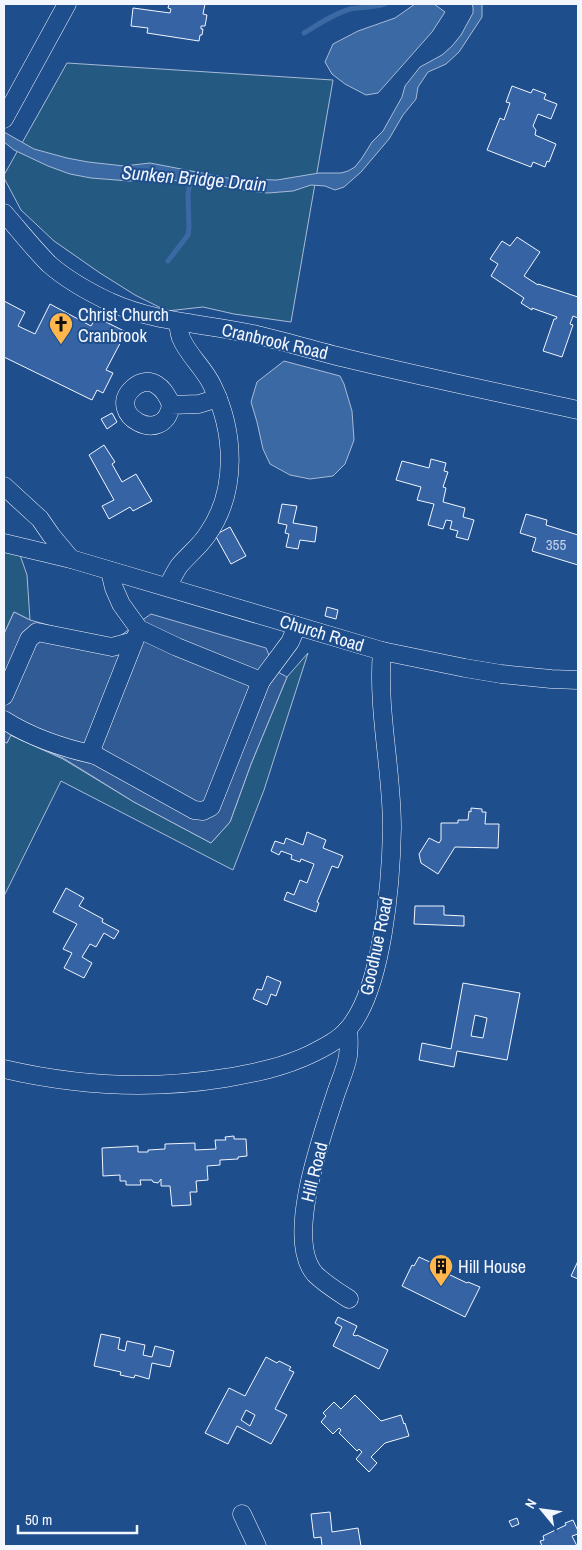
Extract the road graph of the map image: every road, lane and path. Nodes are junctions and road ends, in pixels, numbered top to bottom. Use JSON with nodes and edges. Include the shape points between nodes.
{"nodes":[{"id":1,"x":67,"y":4,"type":"edge"},
{"id":2,"x":8,"y":112,"type":"edge"},
{"id":3,"x":4,"y":213,"type":"edge"},
{"id":4,"x":178,"y":323,"type":"junction"},
{"id":5,"x":218,"y":398,"type":"junction"},
{"id":6,"x":171,"y":405,"type":"dead end"},
{"id":7,"x":578,"y":410,"type":"edge"},
{"id":8,"x":4,"y":486,"type":"edge"},
{"id":9,"x":4,"y":543,"type":"edge"},
{"id":10,"x":71,"y":558,"type":"junction"},
{"id":11,"x":110,"y":571,"type":"junction"},
{"id":12,"x":168,"y":586,"type":"junction"},
{"id":13,"x":297,"y":626,"type":"junction"},
{"id":14,"x":137,"y":635,"type":"junction"},
{"id":15,"x":382,"y":651,"type":"junction"},
{"id":16,"x":578,"y":680,"type":"edge"},
{"id":17,"x":260,"y":681,"type":"junction"},
{"id":18,"x":4,"y":696,"type":"edge"},
{"id":19,"x":4,"y":720,"type":"edge"},
{"id":20,"x":95,"y":756,"type":"junction"},
{"id":21,"x":348,"y":1030,"type":"junction"},
{"id":22,"x":4,"y":1069,"type":"edge"},
{"id":23,"x":349,"y":1299,"type":"dead end"},
{"id":24,"x":242,"y":1514,"type":"dead end"},
{"id":25,"x":256,"y":1546,"type":"edge"}],
"edges":[{"from":1,"to":2,"type":"street"},
{"from":3,"to":4,"type":"street","name":"Cranbrook Road","via":[[62,275],[136,313]]},
{"from":4,"to":5,"type":"street","via":[[180,337],[212,383]]},
{"from":4,"to":7,"type":"street","name":"Cranbrook Road","via":[[256,335]]},
{"from":5,"to":6,"type":"street","via":[[199,404]]},
{"from":5,"to":12,"type":"street","via":[[230,440],[223,502],[208,534],[179,567]]},
{"from":8,"to":10,"type":"street","via":[[40,518]]},
{"from":9,"to":10,"type":"street","name":"Church Road"},
{"from":10,"to":11,"type":"street","name":"Church Road"},
{"from":11,"to":12,"type":"street","name":"Church Road"},
{"from":11,"to":14,"type":"street","via":[[114,588]]},
{"from":12,"to":13,"type":"street","name":"Church Road"},
{"from":13,"to":15,"type":"street","name":"Church Road"},
{"from":13,"to":17,"type":"street","via":[[290,642]]},
{"from":14,"to":17,"type":"street","via":[[177,646]]},
{"from":14,"to":18,"type":"street","via":[[112,647],[37,632],[29,639]]},
{"from":14,"to":20,"type":"street","via":[[92,748]]},
{"from":15,"to":16,"type":"street","name":"Church Road","via":[[483,671]]},
{"from":15,"to":21,"type":"street","name":"Goodhue Road","via":[[380,685],[392,826],[389,882],[371,980],[364,1003]]},
{"from":17,"to":20,"type":"street","via":[[210,807],[203,811],[194,810]]},
{"from":19,"to":20,"type":"street","via":[[66,749]]},
{"from":21,"to":22,"type":"street","name":"Goodhue Road","via":[[335,1041],[299,1060],[272,1069],[206,1081],[126,1086],[46,1078]]},
{"from":21,"to":23,"type":"street","name":"Hill Road","via":[[348,1058],[310,1182],[303,1240],[314,1273]]},
{"from":24,"to":25,"type":"street"}]}
